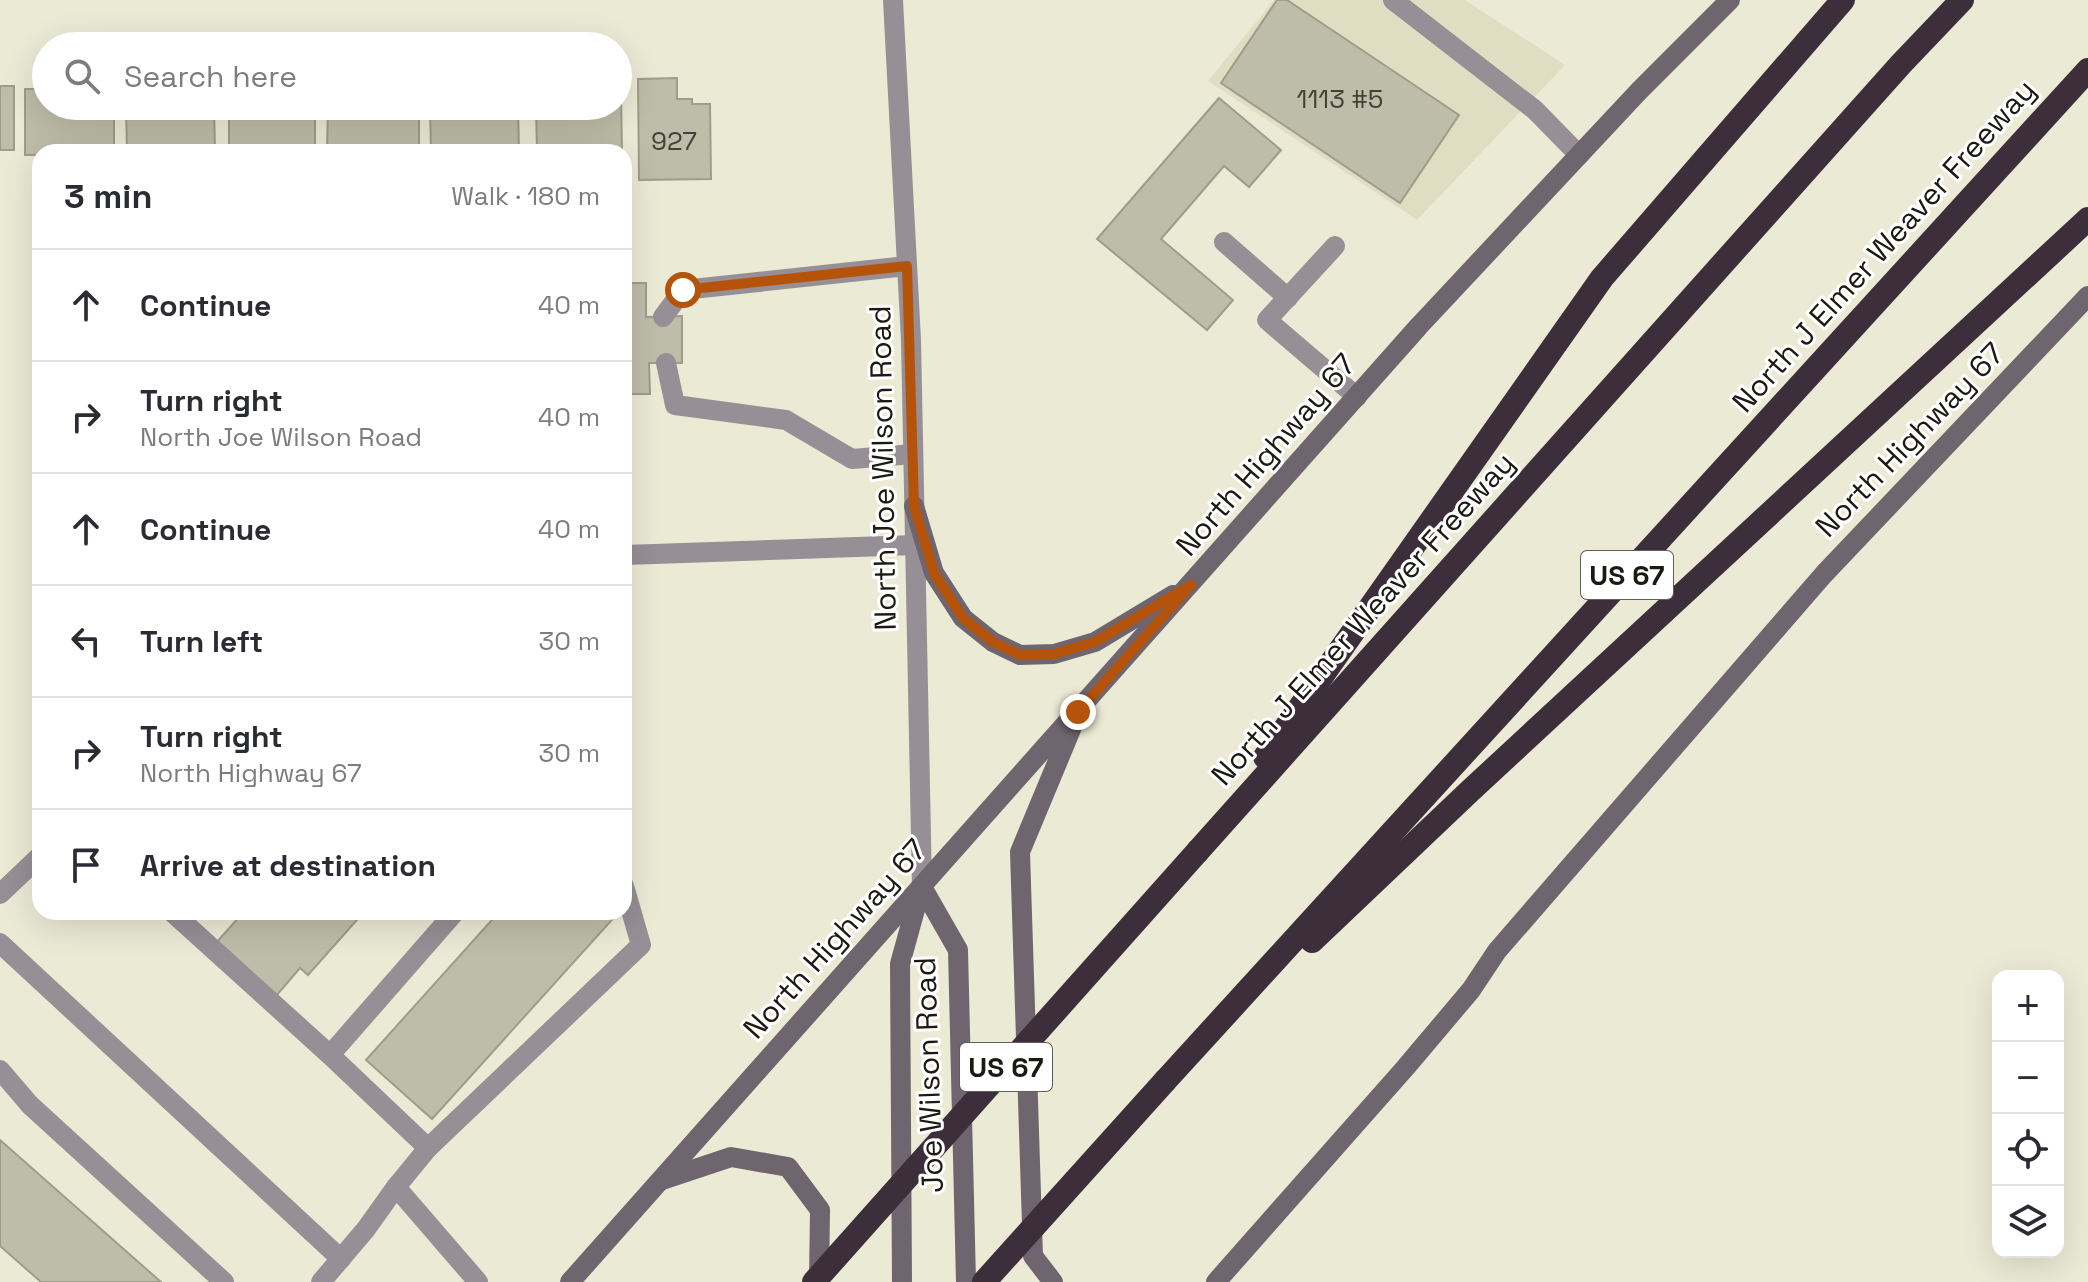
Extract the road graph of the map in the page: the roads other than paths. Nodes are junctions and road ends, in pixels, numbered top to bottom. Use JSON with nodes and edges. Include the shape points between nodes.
{"nodes":[{"id":1,"x":893,"y":0,"type":"edge"},
{"id":2,"x":1393,"y":0,"type":"edge"},
{"id":3,"x":1730,"y":0,"type":"edge"},
{"id":4,"x":1843,"y":0,"type":"edge"},
{"id":5,"x":1962,"y":0,"type":"edge"},
{"id":6,"x":2088,"y":70,"type":"edge"},
{"id":7,"x":1579,"y":155,"type":"junction"},
{"id":8,"x":2088,"y":219,"type":"edge"},
{"id":9,"x":1224,"y":242,"type":"dead end"},
{"id":10,"x":1335,"y":246,"type":"dead end"},
{"id":11,"x":907,"y":266,"type":"junction"},
{"id":12,"x":2088,"y":296,"type":"edge"},
{"id":13,"x":1288,"y":298,"type":"junction"},
{"id":14,"x":663,"y":317,"type":"dead end"},
{"id":15,"x":666,"y":363,"type":"dead end"},
{"id":16,"x":1357,"y":397,"type":"junction"},
{"id":17,"x":913,"y":454,"type":"junction"},
{"id":18,"x":914,"y":506,"type":"junction"},
{"id":19,"x":915,"y":545,"type":"junction"},
{"id":20,"x":632,"y":555,"type":"edge"},
{"id":21,"x":1191,"y":585,"type":"junction"},
{"id":22,"x":1078,"y":712,"type":"junction"},
{"id":23,"x":1198,"y":851,"type":"junction"},
{"id":24,"x":32,"y":864,"type":"edge"},
{"id":25,"x":922,"y":887,"type":"junction"},
{"id":26,"x":0,"y":894,"type":"edge"},
{"id":27,"x":632,"y":914,"type":"edge"},
{"id":28,"x":181,"y":920,"type":"edge"},
{"id":29,"x":448,"y":920,"type":"edge"},
{"id":30,"x":0,"y":943,"type":"edge"},
{"id":31,"x":330,"y":1055,"type":"junction"},
{"id":32,"x":0,"y":1070,"type":"edge"},
{"id":33,"x":1165,"y":1081,"type":"junction"},
{"id":34,"x":428,"y":1148,"type":"junction"},
{"id":35,"x":661,"y":1181,"type":"junction"},
{"id":36,"x":396,"y":1187,"type":"junction"},
{"id":37,"x":341,"y":1259,"type":"junction"},
{"id":38,"x":224,"y":1282,"type":"edge"},
{"id":39,"x":321,"y":1282,"type":"edge"},
{"id":40,"x":478,"y":1282,"type":"edge"},
{"id":41,"x":570,"y":1282,"type":"edge"},
{"id":42,"x":817,"y":1282,"type":"edge"},
{"id":43,"x":902,"y":1282,"type":"edge"},
{"id":44,"x":966,"y":1282,"type":"edge"},
{"id":45,"x":984,"y":1282,"type":"edge"},
{"id":46,"x":1053,"y":1282,"type":"edge"},
{"id":47,"x":1216,"y":1282,"type":"edge"}],
"edges":[{"from":1,"to":11,"type":"street","name":"North Joe Wilson Road"},
{"from":2,"to":7,"type":"street","via":[[1535,110]]},
{"from":3,"to":7,"type":"main road","name":"North Highway 67"},
{"from":4,"to":23,"type":"highway","via":[[1602,278]]},
{"from":5,"to":23,"type":"highway","name":"North J Elmer Weaver Freeway","number":"US 67"},
{"from":6,"to":33,"type":"highway","name":"North J Elmer Weaver Freeway","number":"US 67"},
{"from":7,"to":16,"type":"main road","name":"North Highway 67"},
{"from":8,"to":33,"type":"highway"},
{"from":9,"to":13,"type":"street"},
{"from":10,"to":13,"type":"street"},
{"from":11,"to":14,"type":"street","via":[[683,290]]},
{"from":11,"to":17,"type":"street","name":"North Joe Wilson Road"},
{"from":12,"to":47,"type":"main road","name":"North Highway 67","via":[[1824,574],[1497,951],[1406,1067]]},
{"from":13,"to":16,"type":"street","via":[[1267,320]]},
{"from":15,"to":17,"type":"street","via":[[675,405],[786,420],[852,459]]},
{"from":16,"to":21,"type":"main road","name":"North Highway 67"},
{"from":17,"to":18,"type":"street","name":"North Joe Wilson Road"},
{"from":18,"to":19,"type":"street","name":"North Joe Wilson Road"},
{"from":18,"to":21,"type":"main road","via":[[934,573],[963,618],[1020,655],[1054,654],[1095,642]]},
{"from":19,"to":20,"type":"street"},
{"from":19,"to":25,"type":"street","name":"North Joe Wilson Road"},
{"from":21,"to":22,"type":"main road","name":"North Highway 67"},
{"from":22,"to":25,"type":"main road","name":"North Highway 67"},
{"from":22,"to":46,"type":"main road","via":[[1020,852],[1033,1256]]},
{"from":23,"to":42,"type":"highway","name":"North J Elmer Weaver Freeway","number":"US 67","bridge":true},
{"from":24,"to":26,"type":"street"},
{"from":25,"to":35,"type":"main road","name":"North Highway 67"},
{"from":25,"to":43,"type":"main road","name":"Joe Wilson Road","via":[[900,964]]},
{"from":25,"to":44,"type":"main road","name":"Joe Wilson Road","via":[[958,950]]},
{"from":27,"to":34,"type":"street","via":[[641,945]]},
{"from":28,"to":31,"type":"street"},
{"from":29,"to":31,"type":"street"},
{"from":30,"to":37,"type":"street"},
{"from":31,"to":34,"type":"street"},
{"from":32,"to":38,"type":"street","via":[[30,1105]]},
{"from":33,"to":45,"type":"highway","name":"North J Elmer Weaver Freeway","number":"US 67","bridge":true},
{"from":34,"to":36,"type":"street"},
{"from":35,"to":41,"type":"main road","name":"North Highway 67"},
{"from":35,"to":42,"type":"main road","via":[[731,1157],[788,1167],[820,1210]]},
{"from":36,"to":37,"type":"street"},
{"from":36,"to":40,"type":"street"},
{"from":37,"to":39,"type":"street"}]}
